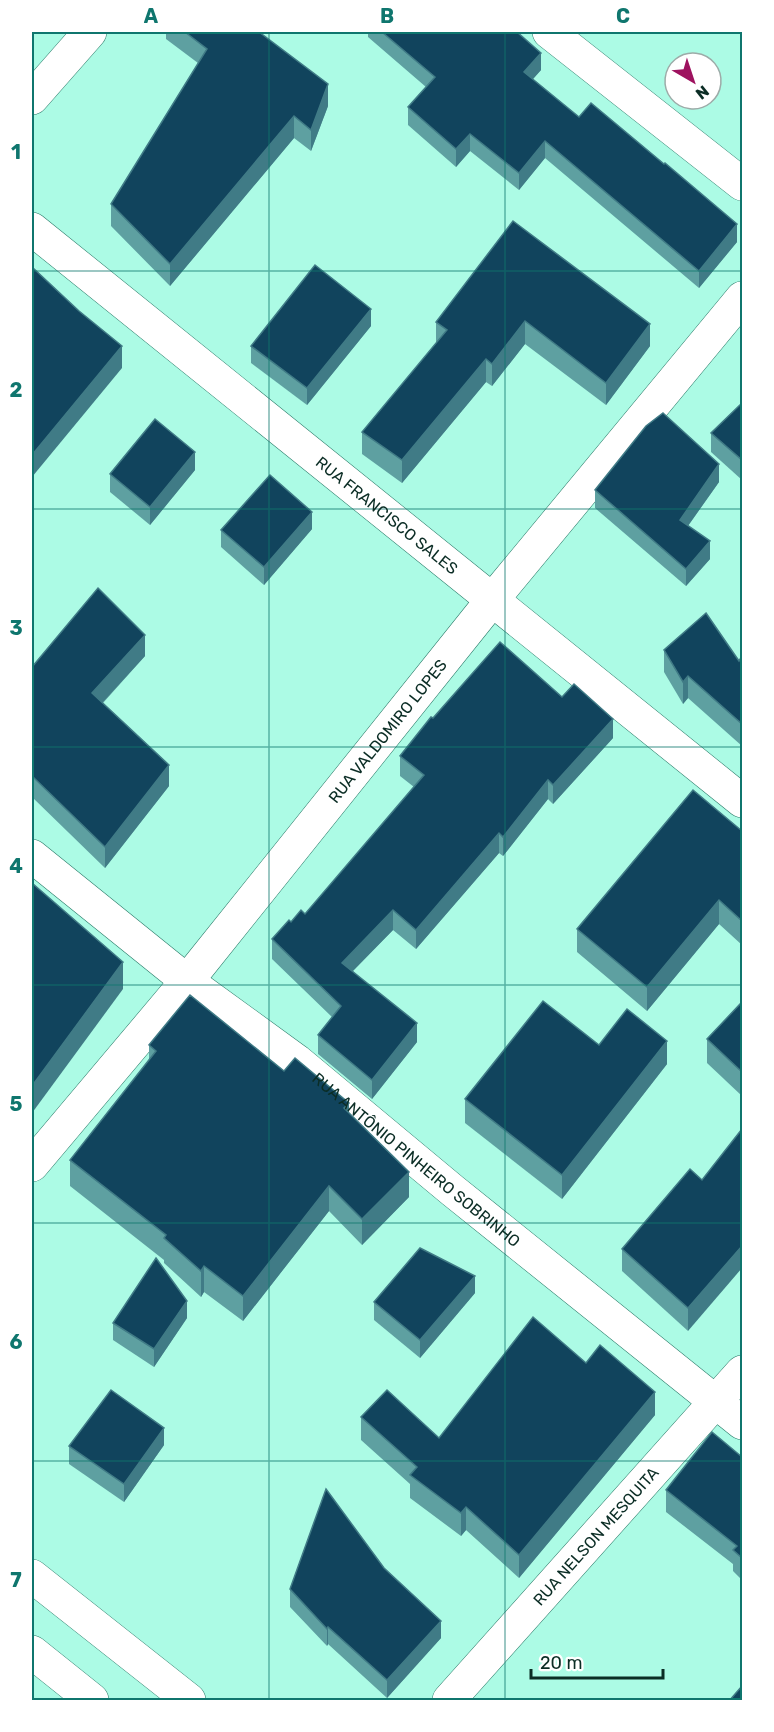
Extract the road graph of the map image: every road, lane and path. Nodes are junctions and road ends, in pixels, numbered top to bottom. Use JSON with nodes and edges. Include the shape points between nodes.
{"nodes":[{"id":1,"x":90,"y":32,"type":"edge"},
{"id":2,"x":549,"y":32,"type":"edge"},
{"id":3,"x":32,"y":98,"type":"edge"},
{"id":4,"x":742,"y":183,"type":"edge"},
{"id":5,"x":32,"y":229,"type":"edge"},
{"id":6,"x":742,"y":298,"type":"edge"},
{"id":7,"x":493,"y":599,"type":"junction"},
{"id":8,"x":742,"y":801,"type":"edge"},
{"id":9,"x":32,"y":856,"type":"edge"},
{"id":10,"x":188,"y":981,"type":"junction"},
{"id":11,"x":32,"y":1165,"type":"edge"},
{"id":12,"x":742,"y":1372,"type":"edge"},
{"id":13,"x":717,"y":1402,"type":"junction"},
{"id":14,"x":742,"y":1423,"type":"edge"},
{"id":15,"x":32,"y":1576,"type":"edge"},
{"id":16,"x":32,"y":1652,"type":"edge"},
{"id":17,"x":92,"y":1701,"type":"edge"},
{"id":18,"x":189,"y":1701,"type":"edge"},
{"id":19,"x":449,"y":1701,"type":"edge"}],
"edges":[{"from":1,"to":3,"type":"street"},
{"from":2,"to":4,"type":"street"},
{"from":5,"to":7,"type":"street","name":"RUA FRANCISCO SALES"},
{"from":6,"to":7,"type":"street","name":"RUA VALDOMIRO LOPES"},
{"from":7,"to":8,"type":"street","name":"RUA FRANCISCO SALES"},
{"from":7,"to":10,"type":"street","name":"RUA VALDOMIRO LOPES"},
{"from":9,"to":10,"type":"street","name":"RUA ANTÔNIO PINHEIRO SOBRINHO"},
{"from":10,"to":11,"type":"street","name":"RUA VALDOMIRO LOPES"},
{"from":10,"to":13,"type":"street","name":"RUA ANTÔNIO PINHEIRO SOBRINHO","via":[[297,1061]]},
{"from":12,"to":13,"type":"street","name":"RUA NELSON MESQUITA"},
{"from":13,"to":14,"type":"street","name":"RUA ANTÔNIO PINHEIRO SOBRINHO"},
{"from":13,"to":19,"type":"street","name":"RUA NELSON MESQUITA"},
{"from":15,"to":18,"type":"street"},
{"from":16,"to":17,"type":"street"}]}
